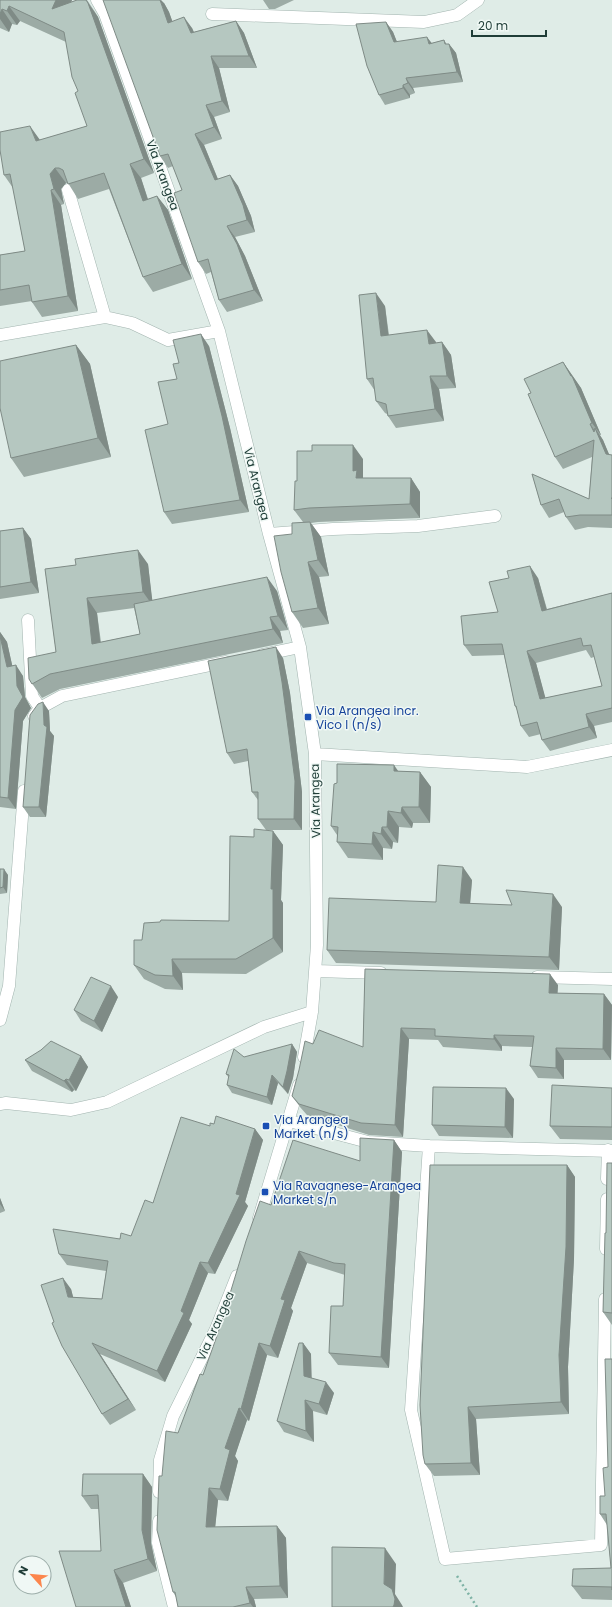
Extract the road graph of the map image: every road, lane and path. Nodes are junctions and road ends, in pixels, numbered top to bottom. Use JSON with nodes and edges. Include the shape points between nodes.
{"nodes":[{"id":1,"x":97,"y":0,"type":"edge"},
{"id":2,"x":478,"y":0,"type":"edge"},
{"id":3,"x":212,"y":14,"type":"dead end"},
{"id":4,"x":68,"y":190,"type":"edge"},
{"id":5,"x":105,"y":317,"type":"junction"},
{"id":6,"x":218,"y":331,"type":"junction"},
{"id":7,"x":0,"y":335,"type":"edge"},
{"id":8,"x":495,"y":516,"type":"dead end"},
{"id":9,"x":269,"y":534,"type":"junction"},
{"id":10,"x":28,"y":620,"type":"dead end"},
{"id":11,"x":300,"y":647,"type":"junction"},
{"id":12,"x":254,"y":656,"type":"edge"},
{"id":13,"x":238,"y":660,"type":"edge"},
{"id":14,"x":40,"y":708,"type":"junction"},
{"id":15,"x":29,"y":730,"type":"edge"},
{"id":16,"x":612,"y":750,"type":"edge"},
{"id":17,"x":315,"y":754,"type":"junction"},
{"id":18,"x":26,"y":776,"type":"edge"},
{"id":19,"x":316,"y":971,"type":"junction"},
{"id":20,"x":394,"y":973,"type":"edge"},
{"id":21,"x":526,"y":976,"type":"edge"},
{"id":22,"x":612,"y":979,"type":"edge"},
{"id":23,"x":312,"y":1012,"type":"junction"},
{"id":24,"x":0,"y":1020,"type":"edge"},
{"id":25,"x":0,"y":1104,"type":"edge"},
{"id":26,"x":289,"y":1121,"type":"junction"},
{"id":27,"x":429,"y":1146,"type":"junction"},
{"id":28,"x":610,"y":1150,"type":"edge"},
{"id":29,"x":256,"y":1228,"type":"edge"},
{"id":30,"x":606,"y":1261,"type":"edge"},
{"id":31,"x":242,"y":1264,"type":"edge"},
{"id":32,"x":605,"y":1285,"type":"edge"},
{"id":33,"x":445,"y":1559,"type":"junction"},
{"id":34,"x":174,"y":1607,"type":"edge"},
{"id":35,"x":477,"y":1607,"type":"edge"}],
"edges":[{"from":1,"to":6,"type":"street","name":"Via Arangea","via":[[105,14]]},
{"from":2,"to":3,"type":"street","via":[[458,15],[424,22]]},
{"from":4,"to":5,"type":"street"},
{"from":5,"to":6,"type":"street","via":[[132,323],[168,340]]},
{"from":5,"to":7,"type":"street"},
{"from":6,"to":9,"type":"street","name":"Via Arangea"},
{"from":8,"to":9,"type":"street","via":[[418,526]]},
{"from":9,"to":11,"type":"street","name":"Via Arangea"},
{"from":10,"to":14,"type":"street","via":[[32,696]]},
{"from":11,"to":12,"type":"street"},
{"from":11,"to":17,"type":"street","name":"Via Arangea"},
{"from":13,"to":14,"type":"street","via":[[62,696]]},
{"from":14,"to":15,"type":"street","via":[[30,722]]},
{"from":16,"to":17,"type":"street","via":[[527,767]]},
{"from":17,"to":19,"type":"street","name":"Via Arangea"},
{"from":18,"to":24,"type":"street","via":[[9,986]]},
{"from":19,"to":20,"type":"street"},
{"from":19,"to":23,"type":"street","name":"Via Arangea"},
{"from":21,"to":22,"type":"street"},
{"from":23,"to":25,"type":"street","via":[[264,1028],[107,1102],[71,1110]]},
{"from":23,"to":26,"type":"street","name":"Via Arangea","via":[[300,1080]]},
{"from":26,"to":27,"type":"street","via":[[368,1142]]},
{"from":26,"to":29,"type":"street","name":"Via Arangea"},
{"from":27,"to":28,"type":"street"},
{"from":27,"to":33,"type":"street","via":[[411,1410]]},
{"from":28,"to":30,"type":"street"},
{"from":31,"to":34,"type":"street","name":"Via Arangea","via":[[216,1329],[173,1416],[160,1460],[158,1543]]},
{"from":32,"to":33,"type":"street","via":[[601,1545]]},
{"from":33,"to":35,"type":"path"}]}
